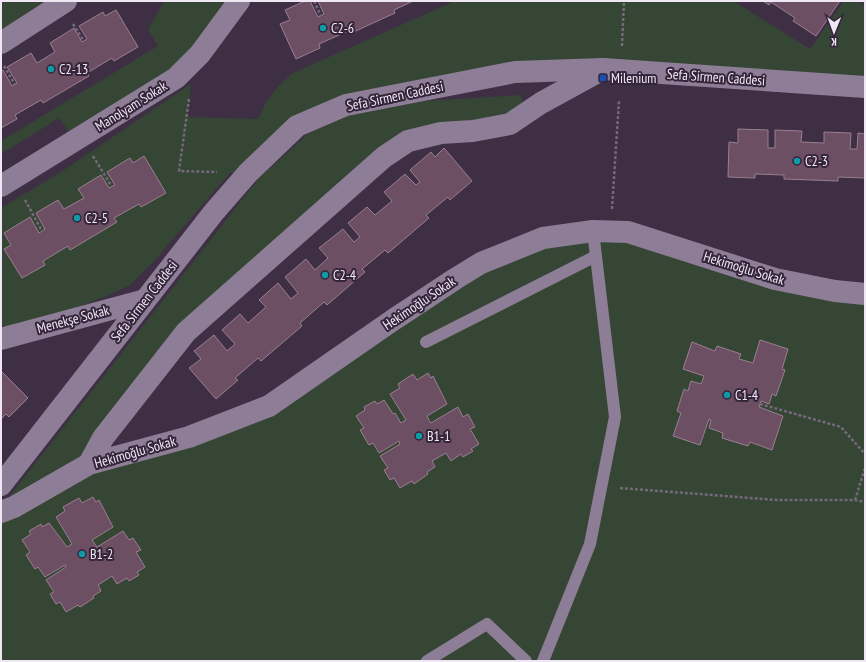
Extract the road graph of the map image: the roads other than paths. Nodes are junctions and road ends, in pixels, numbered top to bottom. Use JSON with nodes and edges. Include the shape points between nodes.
{"nodes":[{"id":1,"x":66,"y":1,"type":"edge"},
{"id":2,"x":239,"y":1,"type":"edge"},
{"id":3,"x":1,"y":43,"type":"edge"},
{"id":4,"x":602,"y":69,"type":"junction"},
{"id":5,"x":865,"y":87,"type":"edge"},
{"id":6,"x":1,"y":186,"type":"edge"},
{"id":7,"x":602,"y":231,"type":"junction"},
{"id":8,"x":596,"y":256,"type":"junction"},
{"id":9,"x":865,"y":294,"type":"edge"},
{"id":10,"x":145,"y":300,"type":"junction"},
{"id":11,"x":1,"y":339,"type":"edge"},
{"id":12,"x":426,"y":342,"type":"dead end"},
{"id":13,"x":89,"y":464,"type":"junction"},
{"id":14,"x":1,"y":485,"type":"edge"},
{"id":15,"x":1,"y":512,"type":"edge"},
{"id":16,"x":428,"y":661,"type":"edge"},
{"id":17,"x":526,"y":661,"type":"edge"},
{"id":18,"x":543,"y":661,"type":"edge"}],
"edges":[{"from":1,"to":3,"type":"street"},
{"from":2,"to":6,"type":"street","name":"Manolyam Sokak","via":[[200,54],[176,78]]},
{"from":4,"to":5,"type":"street","name":"Sefa Sirmen Caddesi"},
{"from":4,"to":10,"type":"street","name":"Sefa Sirmen Caddesi","via":[[515,72],[346,105],[298,126],[248,173]]},
{"from":4,"to":13,"type":"street","via":[[541,103],[510,124],[473,131],[441,133],[408,141],[384,157],[186,332],[103,438]]},
{"from":7,"to":8,"type":"lane"},
{"from":7,"to":9,"type":"street","name":"Hekimoğlu Sokak","via":[[628,232],[775,279],[835,292]]},
{"from":7,"to":13,"type":"street","name":"Hekimoğlu Sokak","via":[[543,238],[481,263],[269,406],[190,436]]},
{"from":8,"to":12,"type":"lane"},
{"from":8,"to":18,"type":"lane","via":[[615,417],[590,544]]},
{"from":10,"to":11,"type":"street","name":"Menekşe Sokak"},
{"from":10,"to":14,"type":"street","name":"Sefa Sirmen Caddesi"},
{"from":13,"to":15,"type":"street","name":"Hekimoğlu Sokak"},
{"from":16,"to":17,"type":"lane","via":[[487,624]]}]}
